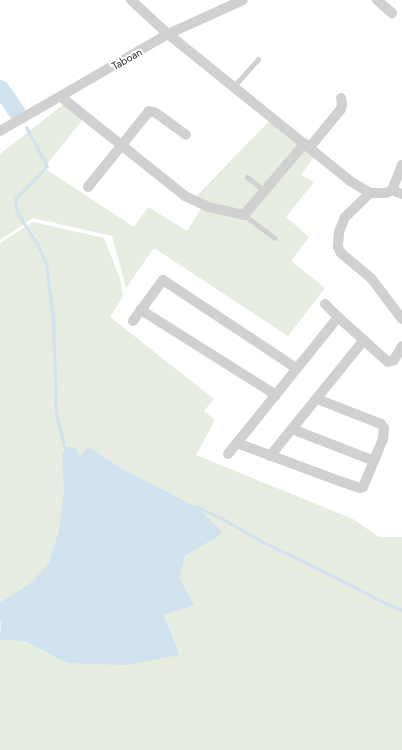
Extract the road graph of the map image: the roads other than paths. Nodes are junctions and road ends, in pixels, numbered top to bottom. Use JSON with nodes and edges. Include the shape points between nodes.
{"nodes":[{"id":1,"x":131,"y":0,"type":"edge"},
{"id":2,"x":242,"y":0,"type":"edge"},
{"id":3,"x":377,"y":0,"type":"edge"},
{"id":4,"x":392,"y":12,"type":"dead end"},
{"id":5,"x":168,"y":34,"type":"junction"},
{"id":6,"x":258,"y":59,"type":"dead end"},
{"id":7,"x":234,"y":86,"type":"junction"},
{"id":8,"x":60,"y":97,"type":"junction"},
{"id":9,"x":341,"y":98,"type":"dead end"},
{"id":10,"x":0,"y":131,"type":"edge"},
{"id":11,"x":186,"y":135,"type":"dead end"},
{"id":12,"x":121,"y":145,"type":"junction"},
{"id":13,"x":308,"y":145,"type":"junction"},
{"id":14,"x":402,"y":165,"type":"edge"},
{"id":15,"x":247,"y":177,"type":"dead end"},
{"id":16,"x":88,"y":188,"type":"dead end"},
{"id":17,"x":392,"y":190,"type":"junction"},
{"id":18,"x":264,"y":191,"type":"junction"},
{"id":19,"x":370,"y":193,"type":"junction"},
{"id":20,"x":402,"y":194,"type":"edge"},
{"id":21,"x":244,"y":215,"type":"junction"},
{"id":22,"x":274,"y":238,"type":"dead end"},
{"id":23,"x":325,"y":304,"type":"dead end"},
{"id":24,"x":141,"y":310,"type":"junction"},
{"id":25,"x":338,"y":317,"type":"junction"},
{"id":26,"x":402,"y":319,"type":"edge"},
{"id":27,"x":133,"y":321,"type":"dead end"},
{"id":28,"x":364,"y":340,"type":"junction"},
{"id":29,"x":402,"y":346,"type":"edge"},
{"id":30,"x":296,"y":368,"type":"junction"},
{"id":31,"x":276,"y":395,"type":"junction"},
{"id":32,"x":317,"y":399,"type":"junction"},
{"id":33,"x":292,"y":428,"type":"junction"},
{"id":34,"x":238,"y":443,"type":"junction"},
{"id":35,"x":228,"y":454,"type":"dead end"},
{"id":36,"x":270,"y":456,"type":"junction"},
{"id":37,"x":374,"y":461,"type":"junction"}],
"edges":[{"from":1,"to":5,"type":"street"},
{"from":2,"to":5,"type":"street","name":"Taboan"},
{"from":3,"to":4,"type":"street"},
{"from":5,"to":7,"type":"street"},
{"from":5,"to":8,"type":"street","name":"Taboan"},
{"from":6,"to":7,"type":"lane"},
{"from":7,"to":13,"type":"street"},
{"from":8,"to":10,"type":"street","name":"Taboan"},
{"from":8,"to":12,"type":"street"},
{"from":9,"to":13,"type":"street","via":[[341,109]]},
{"from":11,"to":12,"type":"street","via":[[150,111]]},
{"from":12,"to":16,"type":"street"},
{"from":12,"to":21,"type":"street","via":[[192,200],[209,207]]},
{"from":13,"to":18,"type":"street"},
{"from":13,"to":19,"type":"street","via":[[350,181]]},
{"from":14,"to":17,"type":"street"},
{"from":15,"to":18,"type":"lane"},
{"from":17,"to":19,"type":"street","via":[[386,193]]},
{"from":17,"to":20,"type":"street"},
{"from":18,"to":21,"type":"street"},
{"from":19,"to":26,"type":"street","via":[[345,217],[339,232],[338,247],[341,253],[371,278]]},
{"from":21,"to":22,"type":"lane"},
{"from":23,"to":25,"type":"street"},
{"from":24,"to":27,"type":"street"},
{"from":24,"to":30,"type":"street","via":[[165,278]]},
{"from":24,"to":31,"type":"street"},
{"from":25,"to":28,"type":"street"},
{"from":25,"to":30,"type":"street"},
{"from":28,"to":29,"type":"street","via":[[388,362],[394,360]]},
{"from":28,"to":32,"type":"street"},
{"from":30,"to":31,"type":"street"},
{"from":31,"to":34,"type":"street"},
{"from":32,"to":33,"type":"street"},
{"from":32,"to":37,"type":"street","via":[[381,424],[384,430]]},
{"from":33,"to":36,"type":"street"},
{"from":33,"to":37,"type":"street"},
{"from":34,"to":35,"type":"street"},
{"from":34,"to":36,"type":"street"},
{"from":36,"to":37,"type":"street","via":[[360,488],[366,483]]}]}
